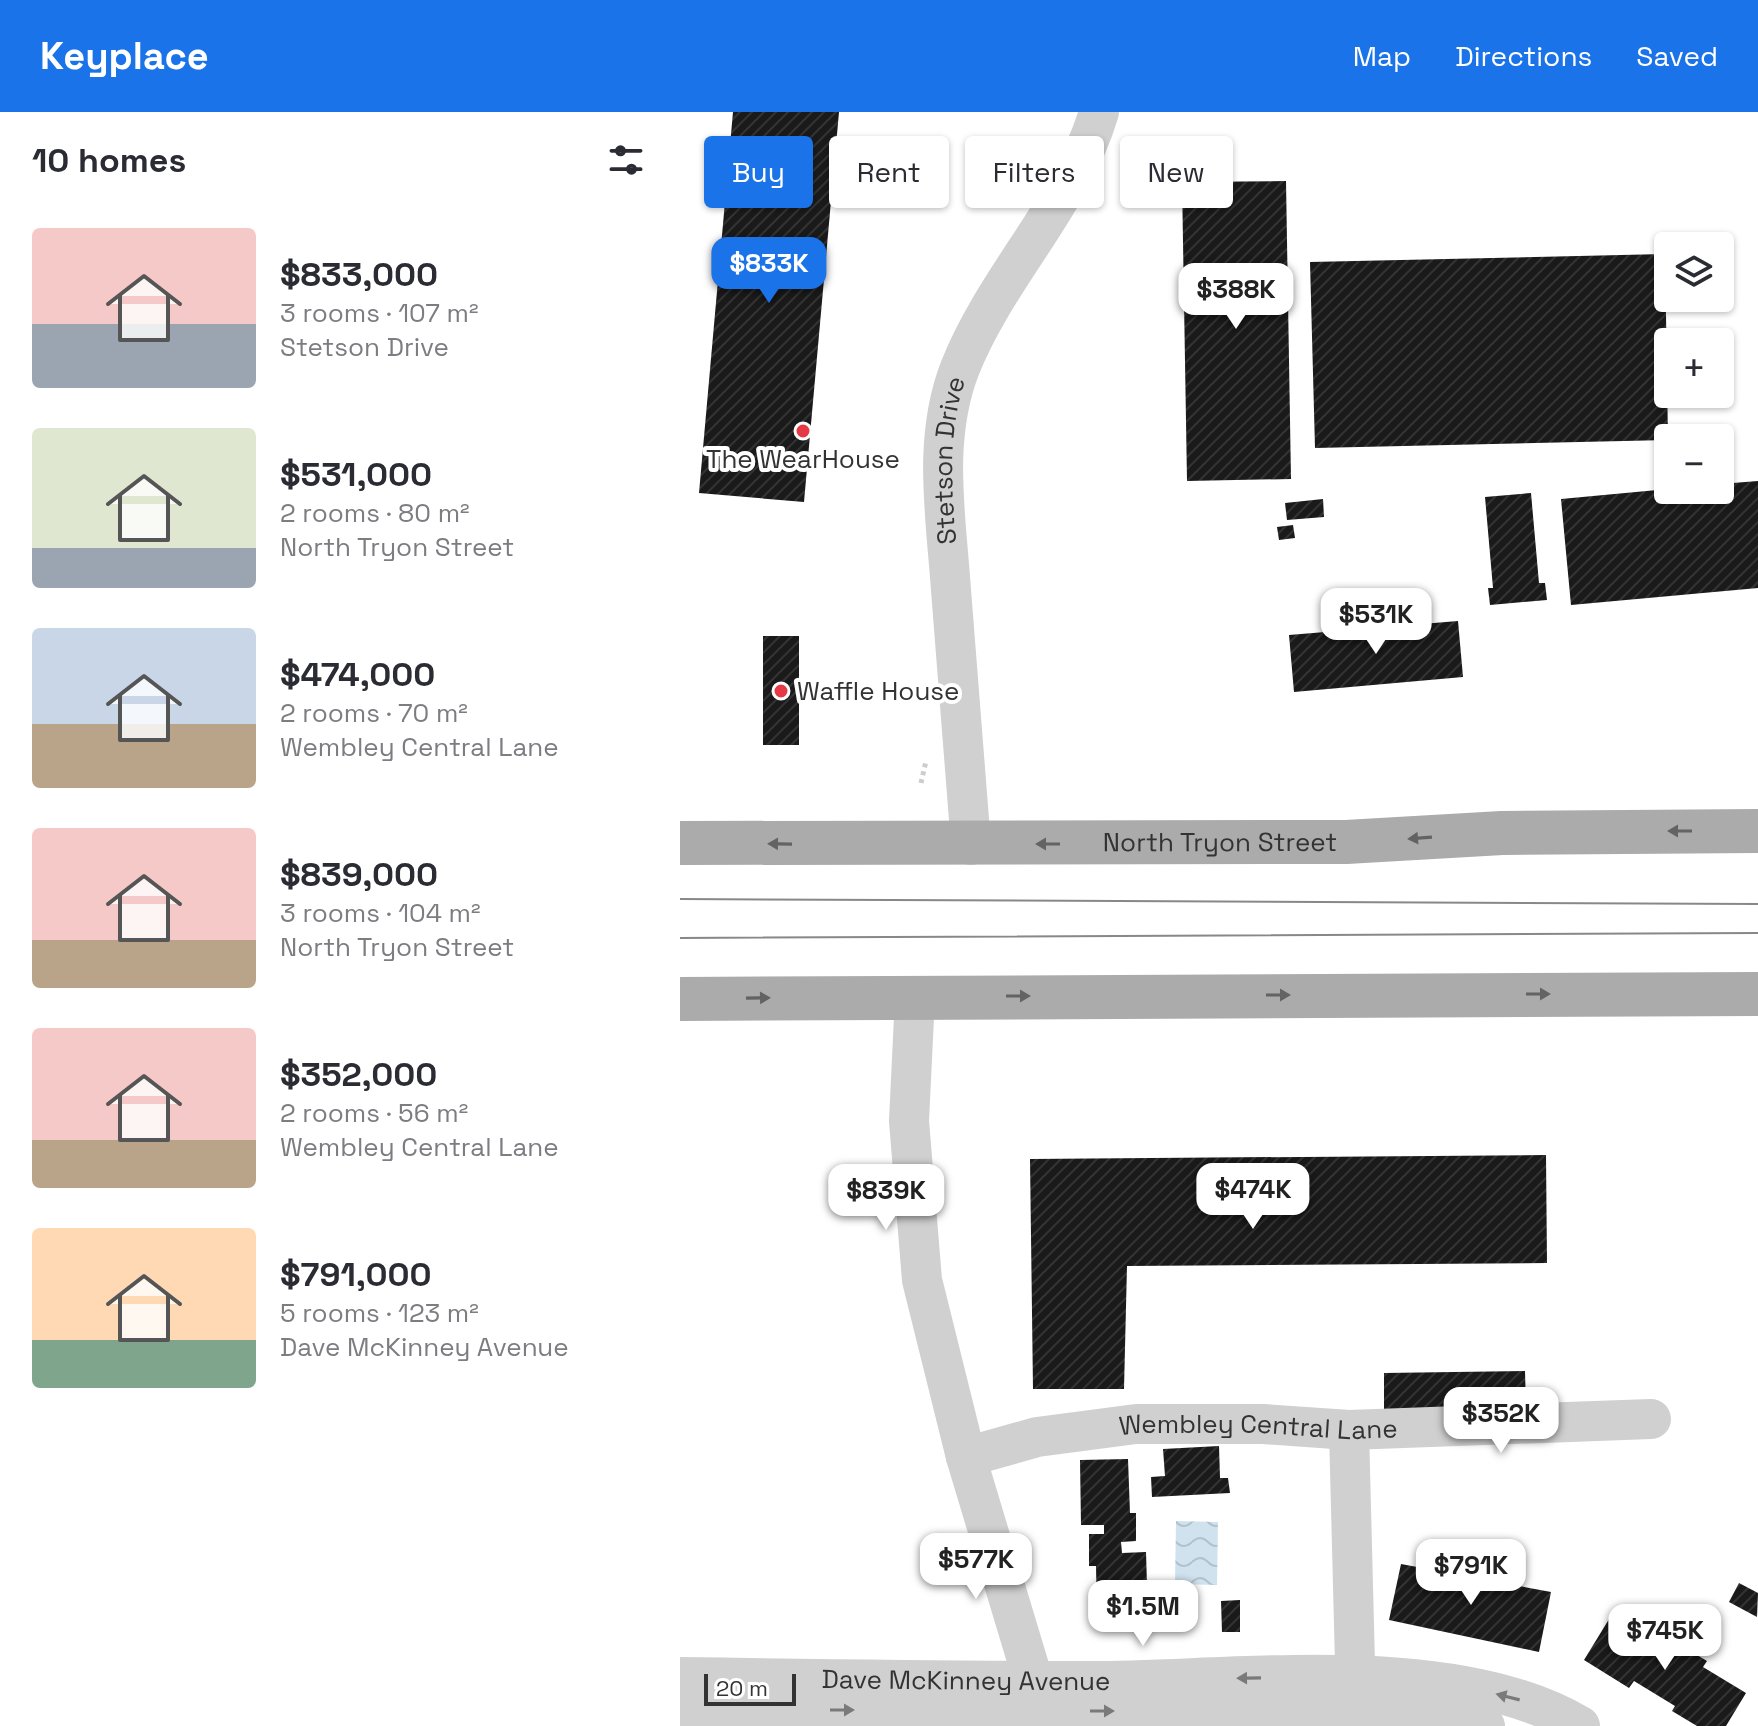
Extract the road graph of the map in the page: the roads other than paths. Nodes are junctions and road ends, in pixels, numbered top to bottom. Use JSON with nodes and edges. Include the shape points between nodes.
{"nodes":[{"id":1,"x":1099,"y":112,"type":"edge"},
{"id":2,"x":1758,"y":831,"type":"edge"},
{"id":3,"x":680,"y":843,"type":"edge"},
{"id":4,"x":971,"y":845,"type":"junction"},
{"id":5,"x":1758,"y":994,"type":"edge"},
{"id":6,"x":915,"y":996,"type":"junction"},
{"id":7,"x":680,"y":999,"type":"edge"},
{"id":8,"x":1651,"y":1419,"type":"dead end"},
{"id":9,"x":1349,"y":1430,"type":"junction"},
{"id":10,"x":966,"y":1457,"type":"junction"},
{"id":11,"x":1357,"y":1676,"type":"junction"},
{"id":12,"x":680,"y":1677,"type":"edge"},
{"id":13,"x":1041,"y":1706,"type":"edge"},
{"id":14,"x":680,"y":1709,"type":"edge"},
{"id":15,"x":1356,"y":1715,"type":"junction"},
{"id":16,"x":1485,"y":1726,"type":"edge"},
{"id":17,"x":1580,"y":1726,"type":"edge"}],
"edges":[{"from":1,"to":4,"type":"street","name":"Stetson Drive","via":[[1080,161],[973,336],[948,419],[941,495]]},
{"from":2,"to":4,"type":"main road","name":"North Tryon Street","one_way":true},
{"from":4,"to":3,"type":"main road","name":"North Tryon Street","one_way":true},
{"from":6,"to":5,"type":"main road","one_way":true},
{"from":7,"to":6,"type":"main road","one_way":true},
{"from":6,"to":10,"type":"street","via":[[909,1121],[922,1280]]},
{"from":8,"to":9,"type":"street","name":"Wembley Central Lane"},
{"from":9,"to":10,"type":"street","name":"Wembley Central Lane","via":[[1136,1424],[1037,1437]]},
{"from":9,"to":11,"type":"street"},
{"from":10,"to":13,"type":"street"},
{"from":11,"to":13,"type":"street","name":"Dave McKinney Avenue","one_way":true},
{"from":11,"to":15,"type":"street"},
{"from":17,"to":11,"type":"street","name":"Dave McKinney Avenue","one_way":true,"via":[[1529,1703],[1455,1685]]},
{"from":12,"to":13,"type":"street","name":"Dave McKinney Avenue"},
{"from":14,"to":13,"type":"street","name":"Dave McKinney Avenue","one_way":true},
{"from":13,"to":15,"type":"street","name":"Dave McKinney Avenue","one_way":true},
{"from":15,"to":16,"type":"street","name":"Dave McKinney Avenue","via":[[1442,1716]]}]}
